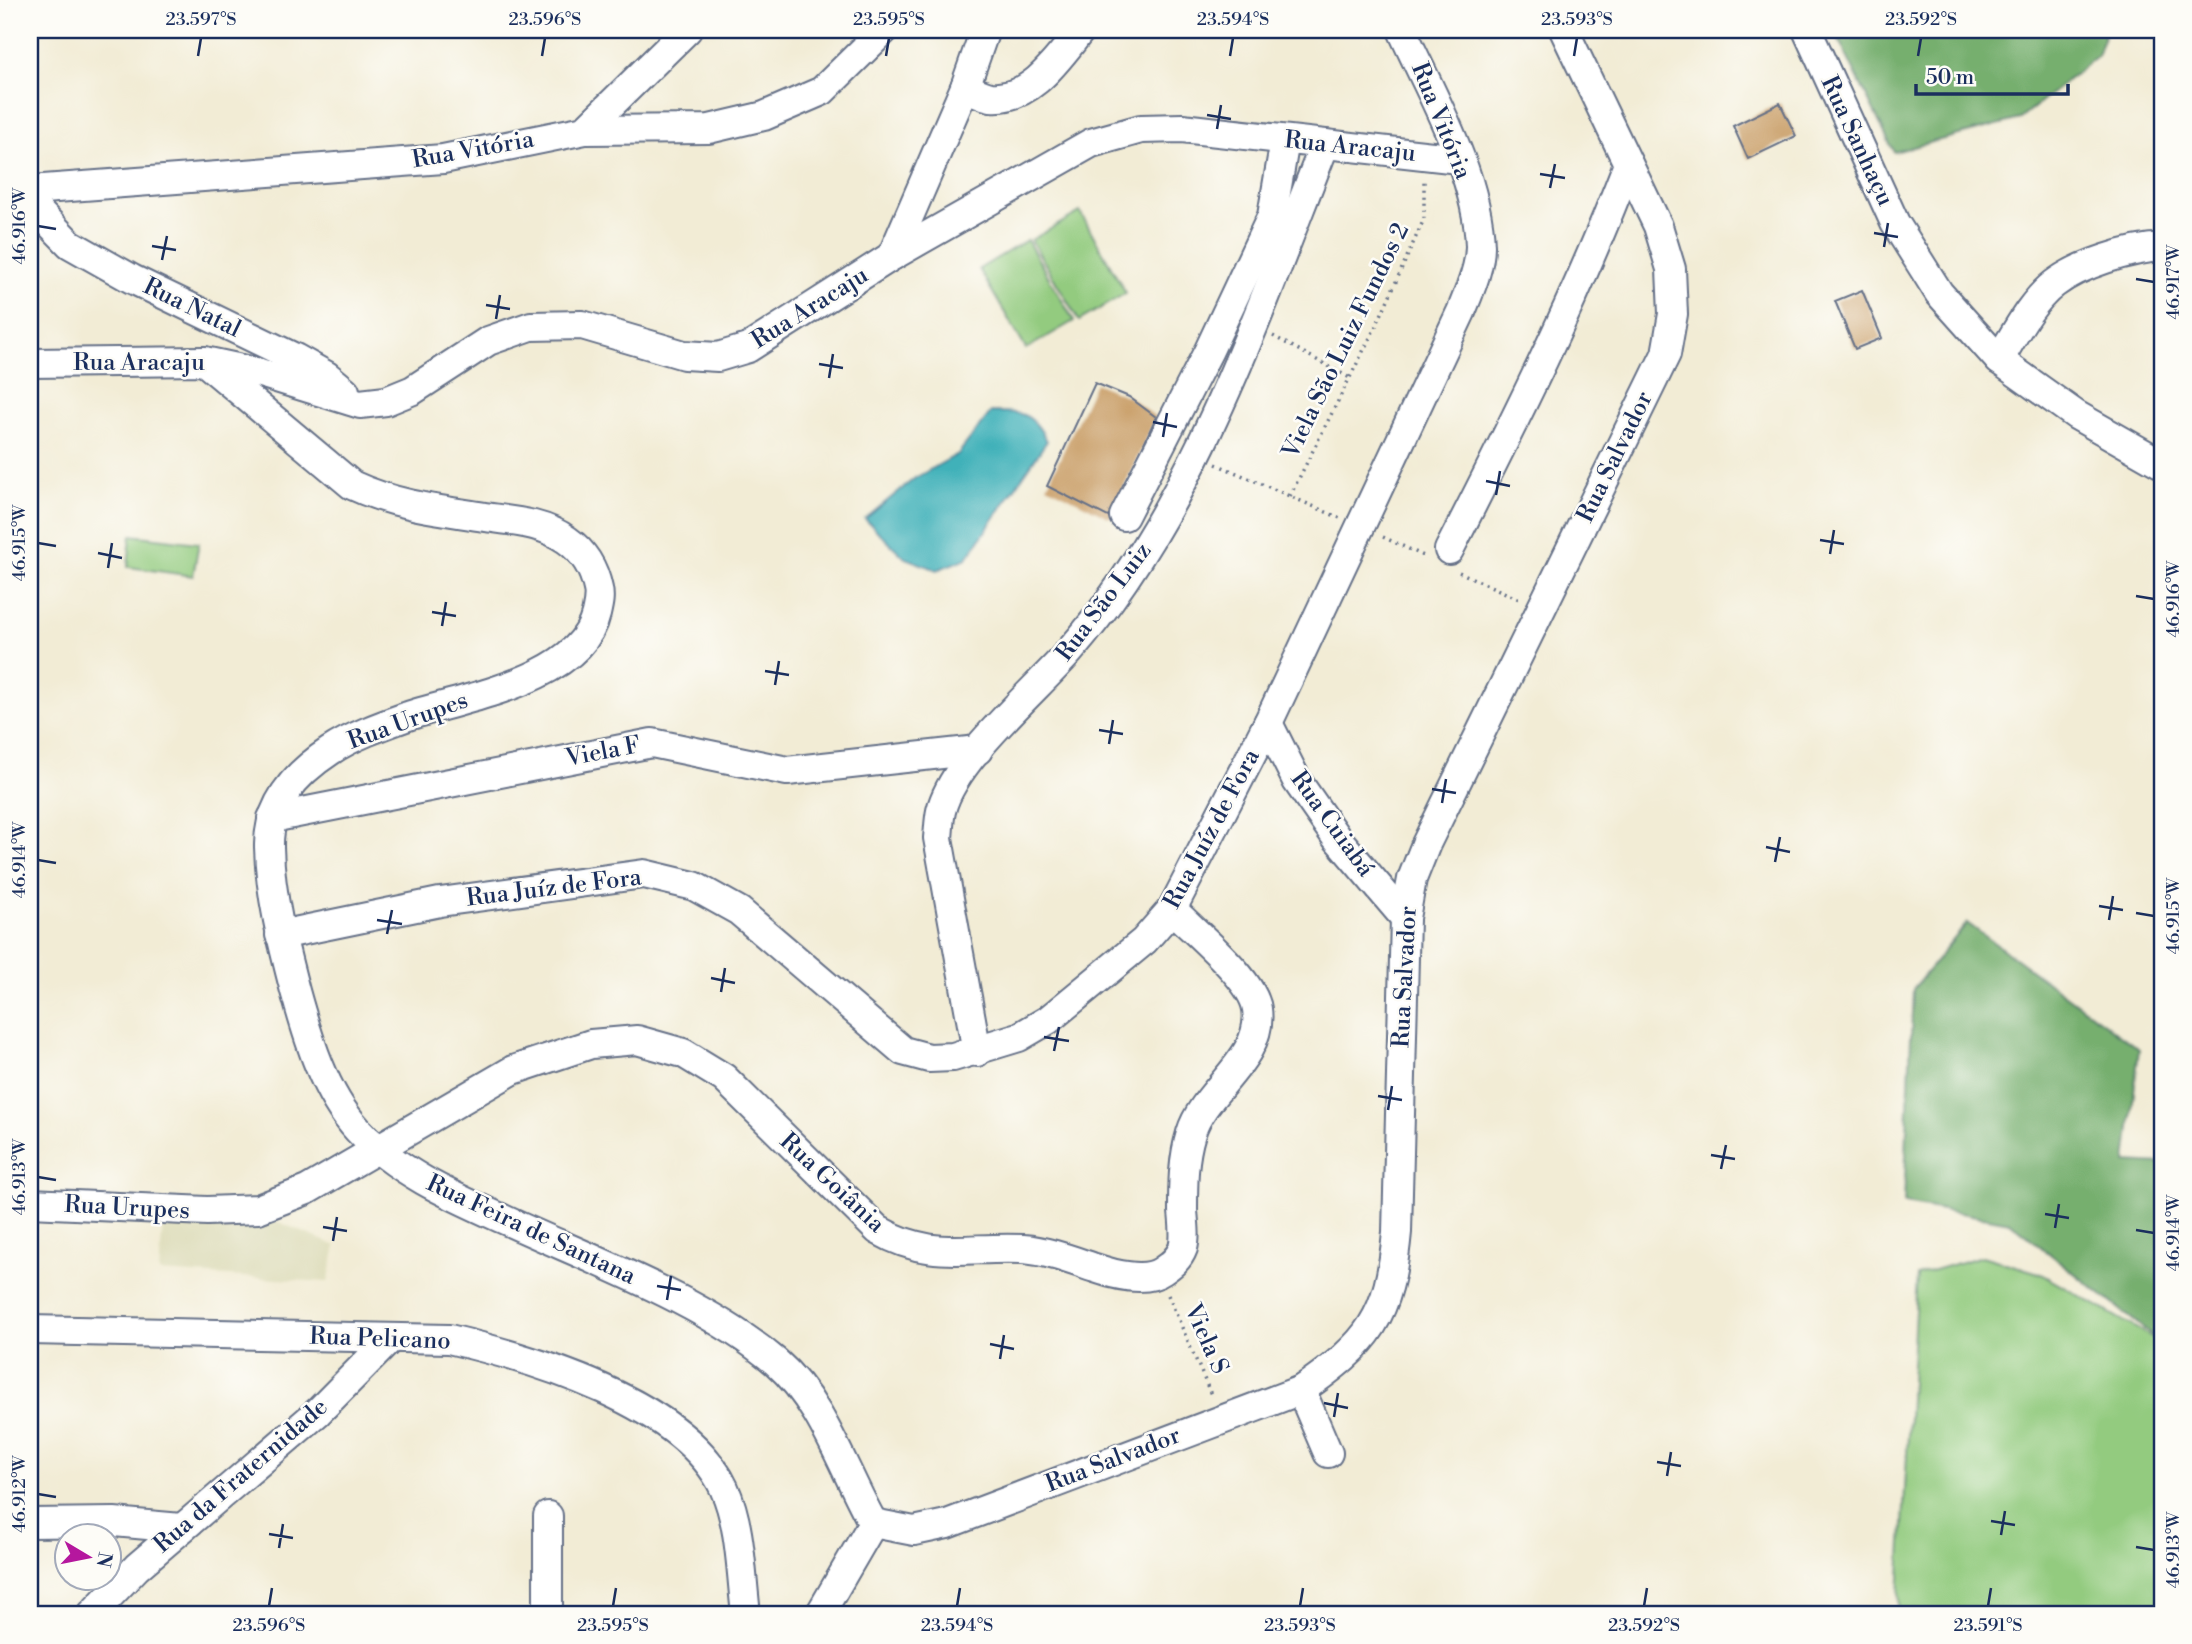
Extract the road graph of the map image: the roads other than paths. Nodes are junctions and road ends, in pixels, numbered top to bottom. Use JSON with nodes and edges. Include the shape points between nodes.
{"nodes":[{"id":1,"x":687,"y":30,"type":"edge"},
{"id":2,"x":884,"y":30,"type":"edge"},
{"id":3,"x":985,"y":30,"type":"edge"},
{"id":4,"x":1082,"y":30,"type":"edge"},
{"id":5,"x":1402,"y":30,"type":"edge"},
{"id":6,"x":1564,"y":30,"type":"edge"},
{"id":7,"x":1807,"y":30,"type":"edge"},
{"id":8,"x":965,"y":87,"type":"junction"},
{"id":9,"x":585,"y":130,"type":"junction"},
{"id":10,"x":1284,"y":140,"type":"junction"},
{"id":11,"x":1325,"y":144,"type":"junction"},
{"id":12,"x":1459,"y":159,"type":"junction"},
{"id":13,"x":1629,"y":164,"type":"junction"},
{"id":14,"x":30,"y":190,"type":"edge"},
{"id":15,"x":30,"y":203,"type":"edge"},
{"id":16,"x":1476,"y":213,"type":"joint"},
{"id":17,"x":2162,"y":247,"type":"edge"},
{"id":18,"x":892,"y":256,"type":"junction"},
{"id":19,"x":1999,"y":360,"type":"junction"},
{"id":20,"x":204,"y":361,"type":"junction"},
{"id":21,"x":30,"y":363,"type":"edge"},
{"id":22,"x":360,"y":404,"type":"junction"},
{"id":23,"x":2162,"y":464,"type":"edge"},
{"id":24,"x":1124,"y":516,"type":"dead end"},
{"id":25,"x":1450,"y":550,"type":"dead end"},
{"id":26,"x":1268,"y":723,"type":"junction"},
{"id":27,"x":978,"y":750,"type":"junction"},
{"id":28,"x":272,"y":818,"type":"junction"},
{"id":29,"x":1172,"y":909,"type":"junction"},
{"id":30,"x":1405,"y":918,"type":"junction"},
{"id":31,"x":280,"y":935,"type":"junction"},
{"id":32,"x":976,"y":1052,"type":"junction"},
{"id":33,"x":378,"y":1149,"type":"junction"},
{"id":34,"x":30,"y":1203,"type":"edge"},
{"id":35,"x":30,"y":1330,"type":"edge"},
{"id":36,"x":391,"y":1338,"type":"junction"},
{"id":37,"x":1301,"y":1390,"type":"junction"},
{"id":38,"x":1328,"y":1453,"type":"dead end"},
{"id":39,"x":548,"y":1516,"type":"dead end"},
{"id":40,"x":30,"y":1523,"type":"edge"},
{"id":41,"x":52,"y":1523,"type":"edge"},
{"id":42,"x":122,"y":1523,"type":"edge"},
{"id":43,"x":873,"y":1523,"type":"junction"},
{"id":44,"x":122,"y":1528,"type":"edge"},
{"id":45,"x":181,"y":1528,"type":"junction"},
{"id":46,"x":136,"y":1567,"type":"junction"},
{"id":47,"x":92,"y":1614,"type":"edge"},
{"id":48,"x":548,"y":1614,"type":"edge"},
{"id":49,"x":746,"y":1614,"type":"edge"},
{"id":50,"x":820,"y":1614,"type":"edge"}],
"edges":[{"from":1,"to":9,"type":"street"},
{"from":2,"to":9,"type":"street","name":"Rua Vitória","via":[[822,91],[764,117],[709,129]]},
{"from":3,"to":8,"type":"street"},
{"from":4,"to":8,"type":"street","via":[[1047,73],[1016,92],[992,97]]},
{"from":5,"to":12,"type":"street","name":"Rua Vitória"},
{"from":6,"to":13,"type":"street","name":"Rua Salvador"},
{"from":7,"to":19,"type":"street","name":"Rua Sanhaçu","via":[[1895,223],[1939,293]]},
{"from":8,"to":18,"type":"street"},
{"from":9,"to":14,"type":"street","name":"Rua Vitória","via":[[443,159]]},
{"from":10,"to":11,"type":"street","name":"Rua Aracaju"},
{"from":10,"to":18,"type":"street","name":"Rua Aracaju","via":[[1182,128],[1141,129],[1091,143]]},
{"from":10,"to":24,"type":"street","via":[[1272,216]]},
{"from":11,"to":12,"type":"street","name":"Rua Aracaju"},
{"from":11,"to":27,"type":"street","name":"Rua São Luiz","via":[[1253,325],[1149,544],[1114,598]]},
{"from":12,"to":16,"type":"street","name":"Rua Vitória"},
{"from":13,"to":25,"type":"street","via":[[1545,361]]},
{"from":13,"to":30,"type":"street","name":"Rua Salvador","via":[[1658,226],[1671,269],[1673,314],[1666,354],[1426,844],[1412,878]]},
{"from":15,"to":22,"type":"street","name":"Rua Natal","via":[[70,244],[295,358],[327,376]]},
{"from":16,"to":26,"type":"street","name":"Rua Juíz de Fora","via":[[1480,248],[1461,312]]},
{"from":17,"to":19,"type":"street","via":[[2105,258],[2054,284],[2028,313]]},
{"from":18,"to":22,"type":"street","name":"Rua Aracaju","via":[[748,348],[718,357],[684,355],[582,325],[531,326],[488,341],[413,390],[386,401]]},
{"from":19,"to":23,"type":"street","name":"Rua Sanhaçu","via":[[2076,415]]},
{"from":20,"to":21,"type":"street","name":"Rua Aracaju"},
{"from":20,"to":22,"type":"street","name":"Rua Aracaju"},
{"from":20,"to":28,"type":"street","name":"Rua Urupes","via":[[352,485],[411,506],[537,525],[567,539],[590,563],[600,594],[593,627],[575,650],[504,688],[405,717],[331,749],[293,780]]},
{"from":26,"to":29,"type":"street","name":"Rua Juíz de Fora"},
{"from":26,"to":30,"type":"street","name":"Rua Cuiabá","via":[[1297,781],[1336,837]]},
{"from":27,"to":28,"type":"street","name":"Viela F","via":[[787,771],[652,743]]},
{"from":27,"to":32,"type":"street","name":"Rua São Luiz","via":[[952,785],[941,810],[938,838]]},
{"from":28,"to":31,"type":"street","name":"Rua Urupes","via":[[269,847]]},
{"from":29,"to":32,"type":"street","name":"Rua Juíz de Fora","via":[[1144,941],[1048,1020],[1019,1037]]},
{"from":29,"to":33,"type":"street","name":"Rua Goiânia","via":[[1247,986],[1257,1008],[1257,1030],[1246,1053],[1194,1122],[1185,1154],[1184,1246],[1177,1260],[1158,1274],[1137,1277],[1022,1249],[952,1251],[903,1244],[878,1230],[724,1079],[683,1053],[637,1040],[591,1044],[513,1070]]},
{"from":30,"to":37,"type":"street","name":"Rua Salvador","via":[[1394,1264],[1385,1303],[1369,1334],[1343,1361]]},
{"from":31,"to":32,"type":"street","name":"Rua Juíz de Fora","via":[[440,902],[644,874],[694,886],[739,911],[903,1051],[929,1058]]},
{"from":31,"to":33,"type":"street","name":"Rua Urupes","via":[[307,1037],[355,1127]]},
{"from":33,"to":34,"type":"street","name":"Rua Urupes","via":[[307,1190],[258,1209],[207,1212]]},
{"from":33,"to":43,"type":"street","name":"Rua Feira de Santana","via":[[438,1190],[675,1297],[777,1363],[812,1403]]},
{"from":35,"to":36,"type":"street","name":"Rua Pelicano"},
{"from":36,"to":45,"type":"street","name":"Rua da Fraternidade","via":[[318,1412]]},
{"from":36,"to":49,"type":"street","name":"Rua Pelicano","via":[[449,1339],[508,1353],[623,1400],[683,1435],[708,1460],[725,1490],[736,1531]]},
{"from":37,"to":38,"type":"street"},
{"from":37,"to":43,"type":"street","name":"Rua Salvador","via":[[947,1524],[914,1531]]},
{"from":39,"to":48,"type":"street"},
{"from":40,"to":41,"type":"street"},
{"from":42,"to":45,"type":"street"},
{"from":43,"to":50,"type":"street"},
{"from":44,"to":46,"type":"street","via":[[138,1551]]},
{"from":45,"to":46,"type":"street","name":"Rua da Fraternidade"},
{"from":46,"to":47,"type":"street","name":"Rua da Fraternidade"}]}
